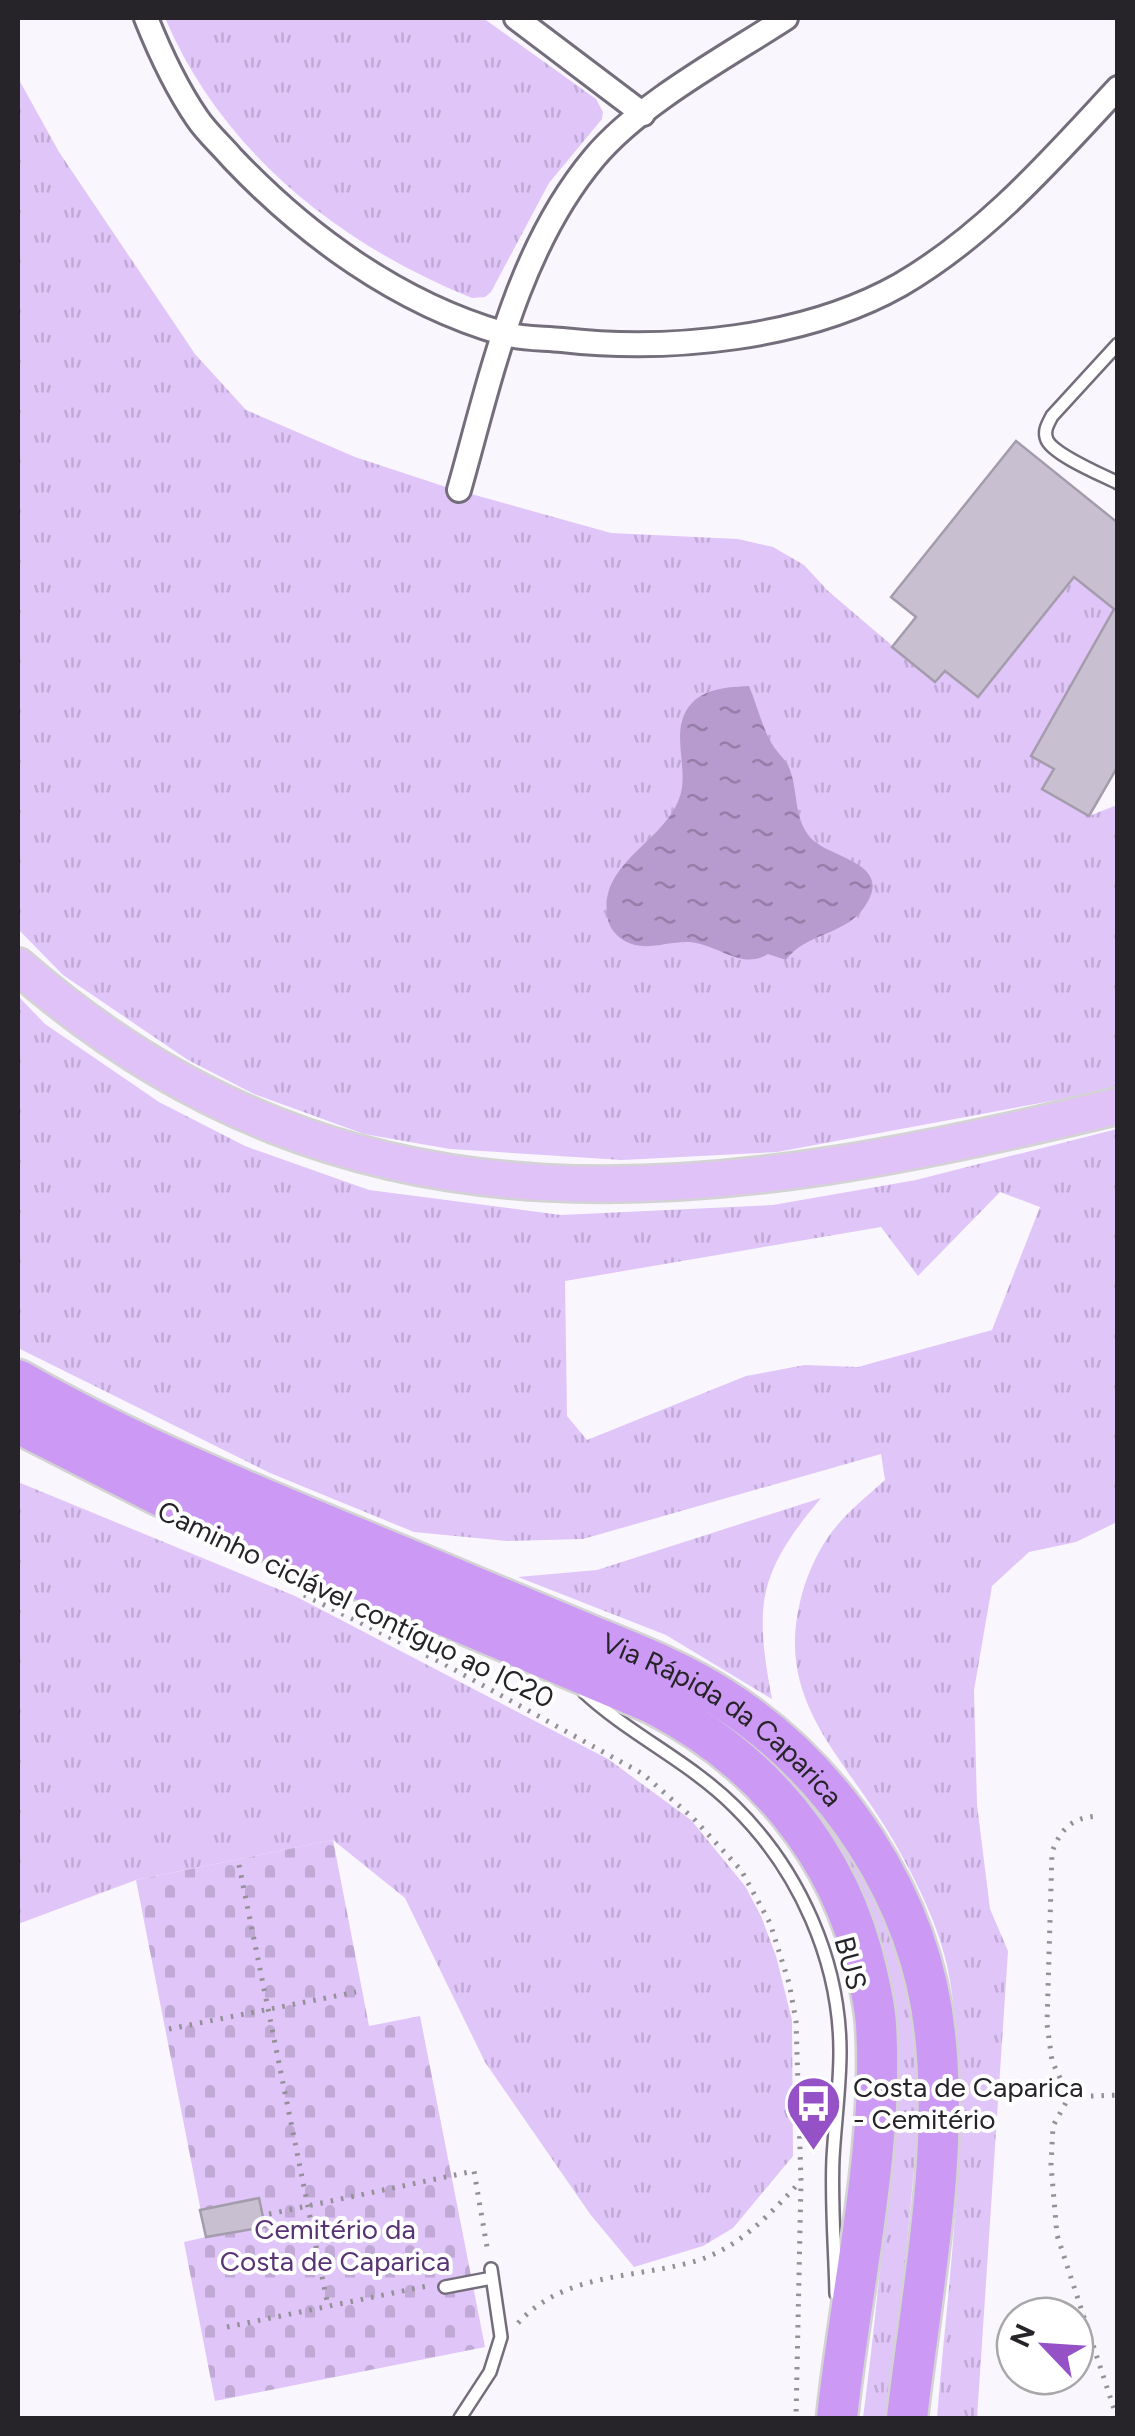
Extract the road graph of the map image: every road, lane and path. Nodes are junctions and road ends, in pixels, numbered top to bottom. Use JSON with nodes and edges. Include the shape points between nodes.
{"nodes":[{"id":1,"x":146,"y":18,"type":"edge"},
{"id":2,"x":516,"y":18,"type":"edge"},
{"id":3,"x":786,"y":18,"type":"edge"},
{"id":4,"x":1118,"y":88,"type":"edge"},
{"id":5,"x":643,"y":114,"type":"junction"},
{"id":6,"x":504,"y":334,"type":"junction"},
{"id":7,"x":1118,"y":344,"type":"edge"},
{"id":8,"x":1118,"y":484,"type":"edge"},
{"id":9,"x":459,"y":490,"type":"dead end"},
{"id":10,"x":18,"y":966,"type":"edge"},
{"id":11,"x":1118,"y":1106,"type":"edge"},
{"id":12,"x":18,"y":1380,"type":"edge"},
{"id":13,"x":18,"y":1424,"type":"edge"},
{"id":14,"x":291,"y":1589,"type":"dead end"},
{"id":15,"x":1097,"y":1816,"type":"dead end"},
{"id":16,"x":239,"y":1865,"type":"dead end"},
{"id":17,"x":356,"y":1992,"type":"dead end"},
{"id":18,"x":268,"y":2009,"type":"junction"},
{"id":19,"x":169,"y":2028,"type":"dead end"},
{"id":20,"x":1118,"y":2095,"type":"edge"},
{"id":21,"x":1069,"y":2098,"type":"junction"},
{"id":22,"x":801,"y":2181,"type":"junction"},
{"id":23,"x":308,"y":2206,"type":"junction"},
{"id":24,"x":269,"y":2214,"type":"dead end"},
{"id":25,"x":492,"y":2274,"type":"junction"},
{"id":26,"x":427,"y":2286,"type":"dead end"},
{"id":27,"x":446,"y":2287,"type":"dead end"},
{"id":28,"x":328,"y":2306,"type":"junction"},
{"id":29,"x":226,"y":2327,"type":"dead end"},
{"id":30,"x":497,"y":2355,"type":"junction"},
{"id":31,"x":838,"y":2405,"type":"edge"},
{"id":32,"x":460,"y":2418,"type":"edge"},
{"id":33,"x":796,"y":2418,"type":"edge"},
{"id":34,"x":910,"y":2418,"type":"edge"},
{"id":35,"x":1118,"y":2418,"type":"edge"}],
"edges":[{"from":1,"to":6,"type":"street","via":[[166,69],[199,122],[307,230],[432,306]]},
{"from":2,"to":5,"type":"street"},
{"from":3,"to":5,"type":"street"},
{"from":4,"to":6,"type":"street","via":[[972,237],[898,286],[806,324],[700,343],[600,344]]},
{"from":5,"to":6,"type":"street","via":[[596,156],[565,198]]},
{"from":6,"to":9,"type":"street"},
{"from":7,"to":8,"type":"lane","via":[[1046,430],[1057,450]]},
{"from":10,"to":11,"type":"main road","via":[[120,1047],[240,1113],[399,1166],[470,1176],[611,1183],[781,1174]]},
{"from":12,"to":34,"type":"highway","name":"Via Rápida da Caparica","via":[[172,1458],[672,1670],[724,1699],[814,1775],[876,1858],[911,1932],[935,2032],[935,2174]]},
{"from":13,"to":31,"type":"highway","name":"Via Rápida da Caparica","via":[[158,1495],[674,1714],[730,1753],[794,1816],[846,1904],[876,2020],[868,2177]]},
{"from":14,"to":22,"type":"path","name":"Caminho ciclável contíguo ao IC20","via":[[643,1774],[741,1870],[770,1923],[789,1983]]},
{"from":15,"to":21,"type":"path","via":[[1062,1830],[1052,1852],[1047,2024],[1052,2061]]},
{"from":16,"to":18,"type":"path"},
{"from":17,"to":18,"type":"path"},
{"from":18,"to":19,"type":"path"},
{"from":18,"to":23,"type":"path"},
{"from":20,"to":21,"type":"path"},
{"from":21,"to":35,"type":"path","via":[[1053,2126],[1057,2235]]},
{"from":22,"to":30,"type":"path","via":[[750,2232],[721,2250],[546,2298],[515,2326]]},
{"from":22,"to":33,"type":"path","name":"Caminho ciclável contíguo ao IC20"},
{"from":23,"to":24,"type":"path"},
{"from":23,"to":25,"type":"path","via":[[474,2171]]},
{"from":23,"to":28,"type":"path"},
{"from":25,"to":27,"type":"lane"},
{"from":25,"to":30,"type":"lane","via":[[501,2337]]},
{"from":26,"to":28,"type":"path"},
{"from":28,"to":29,"type":"path"},
{"from":30,"to":32,"type":"lane"}]}
